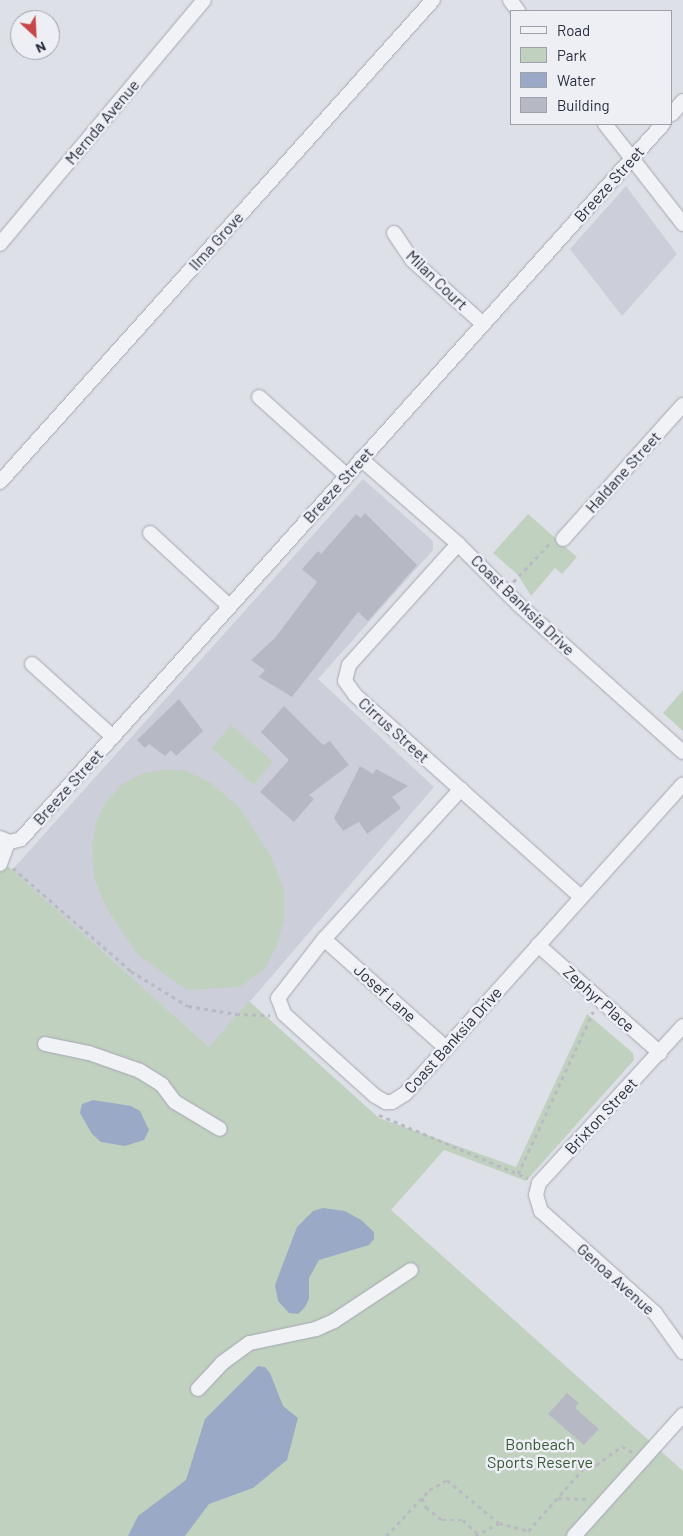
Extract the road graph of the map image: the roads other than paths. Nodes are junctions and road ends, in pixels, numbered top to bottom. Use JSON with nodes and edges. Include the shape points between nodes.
{"nodes":[{"id":1,"x":204,"y":0,"type":"edge"},
{"id":2,"x":433,"y":0,"type":"edge"},
{"id":3,"x":683,"y":101,"type":"edge"},
{"id":4,"x":673,"y":113,"type":"edge"},
{"id":5,"x":606,"y":125,"type":"edge"},
{"id":6,"x":662,"y":125,"type":"edge"},
{"id":7,"x":632,"y":158,"type":"junction"},
{"id":8,"x":683,"y":224,"type":"edge"},
{"id":9,"x":394,"y":233,"type":"dead end"},
{"id":10,"x":0,"y":244,"type":"edge"},
{"id":11,"x":483,"y":324,"type":"junction"},
{"id":12,"x":258,"y":397,"type":"dead end"},
{"id":13,"x":683,"y":405,"type":"edge"},
{"id":14,"x":362,"y":459,"type":"junction"},
{"id":15,"x":347,"y":476,"type":"junction"},
{"id":16,"x":0,"y":482,"type":"edge"},
{"id":17,"x":150,"y":534,"type":"dead end"},
{"id":18,"x":563,"y":538,"type":"road end"},
{"id":19,"x":458,"y":544,"type":"junction"},
{"id":20,"x":229,"y":606,"type":"junction"},
{"id":21,"x":32,"y":664,"type":"dead end"},
{"id":22,"x":113,"y":737,"type":"junction"},
{"id":23,"x":683,"y":752,"type":"edge"},
{"id":24,"x":683,"y":784,"type":"edge"},
{"id":25,"x":460,"y":789,"type":"junction"},
{"id":26,"x":6,"y":841,"type":"edge"},
{"id":27,"x":6,"y":866,"type":"edge"},
{"id":28,"x":581,"y":897,"type":"junction"},
{"id":29,"x":324,"y":939,"type":"junction"},
{"id":30,"x":538,"y":945,"type":"junction"},
{"id":31,"x":683,"y":1026,"type":"edge"},
{"id":32,"x":45,"y":1044,"type":"dead end"},
{"id":33,"x":446,"y":1048,"type":"junction"},
{"id":34,"x":660,"y":1052,"type":"junction"},
{"id":35,"x":220,"y":1129,"type":"dead end"},
{"id":36,"x":542,"y":1211,"type":"joint"},
{"id":37,"x":411,"y":1270,"type":"dead end"},
{"id":38,"x":683,"y":1352,"type":"edge"},
{"id":39,"x":198,"y":1389,"type":"dead end"},
{"id":40,"x":683,"y":1415,"type":"edge"},
{"id":41,"x":574,"y":1536,"type":"edge"}],
"edges":[{"from":1,"to":10,"type":"street","name":"Mernda Avenue"},
{"from":2,"to":16,"type":"street","name":"Ilma Grove"},
{"from":3,"to":4,"type":"street"},
{"from":5,"to":7,"type":"street"},
{"from":6,"to":7,"type":"street","name":"Breeze Street"},
{"from":7,"to":8,"type":"street"},
{"from":7,"to":11,"type":"street","name":"Breeze Street"},
{"from":9,"to":11,"type":"street","name":"Milan Court","via":[[412,260]]},
{"from":11,"to":14,"type":"street","name":"Breeze Street"},
{"from":12,"to":15,"type":"street"},
{"from":13,"to":18,"type":"street","name":"Haldane Street"},
{"from":14,"to":15,"type":"street","name":"Breeze Street"},
{"from":14,"to":19,"type":"street","name":"Coast Banksia Drive"},
{"from":15,"to":20,"type":"street","name":"Breeze Street"},
{"from":17,"to":20,"type":"street"},
{"from":19,"to":23,"type":"street","name":"Coast Banksia Drive","via":[[506,588],[519,605]]},
{"from":19,"to":25,"type":"street","name":"Cirrus Street","via":[[349,664],[345,681],[355,695]]},
{"from":20,"to":22,"type":"street","name":"Breeze Street"},
{"from":21,"to":22,"type":"street"},
{"from":22,"to":26,"type":"street","name":"Breeze Street","via":[[21,839]]},
{"from":24,"to":28,"type":"street","name":"Coast Banksia Drive"},
{"from":25,"to":28,"type":"street","name":"Cirrus Street"},
{"from":25,"to":29,"type":"street","name":"Coast Banksia Drive"},
{"from":26,"to":27,"type":"street"},
{"from":28,"to":30,"type":"street","name":"Coast Banksia Drive"},
{"from":29,"to":33,"type":"street","name":"Josef Lane"},
{"from":29,"to":33,"type":"street","name":"Coast Banksia Drive","via":[[282,990],[278,1004],[284,1014],[375,1096],[392,1102],[405,1094]]},
{"from":30,"to":33,"type":"street","name":"Coast Banksia Drive"},
{"from":30,"to":34,"type":"street","name":"Zephyr Place"},
{"from":31,"to":34,"type":"street","name":"Brixton Street"},
{"from":32,"to":35,"type":"street","via":[[89,1052],[152,1076],[175,1102]]},
{"from":34,"to":36,"type":"street","name":"Brixton Street","via":[[539,1183],[536,1195]]},
{"from":36,"to":38,"type":"street","name":"Genoa Avenue","via":[[655,1313]]},
{"from":37,"to":39,"type":"street","via":[[334,1321],[316,1329],[250,1343],[222,1363]]},
{"from":40,"to":41,"type":"street"}]}
